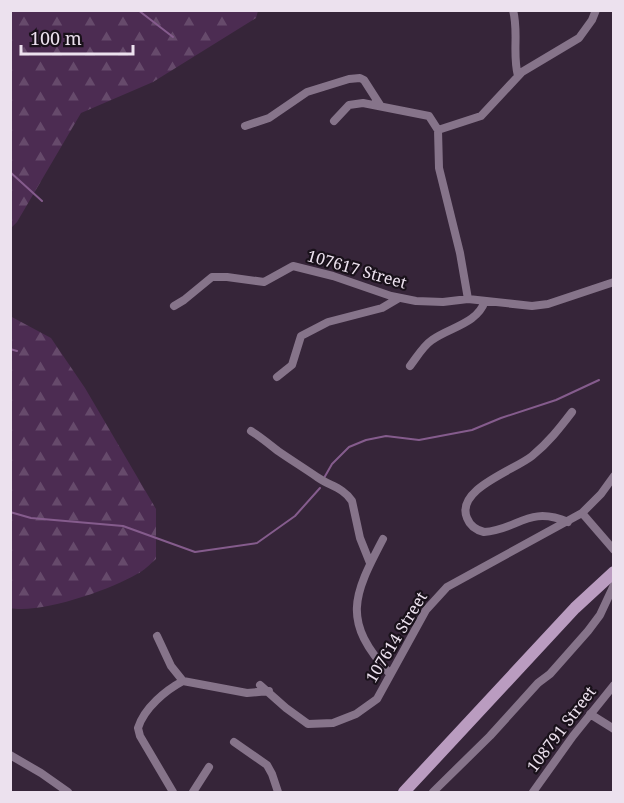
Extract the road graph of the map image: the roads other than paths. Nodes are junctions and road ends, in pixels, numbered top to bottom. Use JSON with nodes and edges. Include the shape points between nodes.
{"nodes":[{"id":1,"x":513,"y":10,"type":"edge"},
{"id":2,"x":596,"y":10,"type":"edge"},
{"id":3,"x":518,"y":76,"type":"junction"},
{"id":4,"x":380,"y":105,"type":"junction"},
{"id":5,"x":334,"y":121,"type":"dead end"},
{"id":6,"x":245,"y":126,"type":"dead end"},
{"id":7,"x":438,"y":130,"type":"junction"},
{"id":8,"x":614,"y":282,"type":"edge"},
{"id":9,"x":399,"y":298,"type":"junction"},
{"id":10,"x":468,"y":299,"type":"junction"},
{"id":11,"x":485,"y":300,"type":"junction"},
{"id":12,"x":174,"y":306,"type":"dead end"},
{"id":13,"x":410,"y":366,"type":"dead end"},
{"id":14,"x":277,"y":377,"type":"dead end"},
{"id":15,"x":572,"y":412,"type":"dead end"},
{"id":16,"x":251,"y":431,"type":"dead end"},
{"id":17,"x":614,"y":476,"type":"edge"},
{"id":18,"x":582,"y":513,"type":"junction"},
{"id":19,"x":568,"y":522,"type":"junction"},
{"id":20,"x":383,"y":539,"type":"dead end"},
{"id":21,"x":614,"y":550,"type":"edge"},
{"id":22,"x":370,"y":563,"type":"junction"},
{"id":23,"x":614,"y":572,"type":"edge"},
{"id":24,"x":613,"y":591,"type":"edge"},
{"id":25,"x":157,"y":636,"type":"dead end"},
{"id":26,"x":390,"y":674,"type":"junction"},
{"id":27,"x":183,"y":681,"type":"junction"},
{"id":28,"x":260,"y":685,"type":"dead end"},
{"id":29,"x":614,"y":685,"type":"edge"},
{"id":30,"x":269,"y":691,"type":"junction"},
{"id":31,"x":590,"y":714,"type":"junction"},
{"id":32,"x":614,"y":729,"type":"edge"},
{"id":33,"x":234,"y":742,"type":"dead end"},
{"id":34,"x":10,"y":755,"type":"edge"},
{"id":35,"x":209,"y":767,"type":"dead end"},
{"id":36,"x":68,"y":792,"type":"edge"},
{"id":37,"x":173,"y":792,"type":"edge"},
{"id":38,"x":193,"y":792,"type":"edge"},
{"id":39,"x":278,"y":792,"type":"edge"},
{"id":40,"x":404,"y":792,"type":"edge"},
{"id":41,"x":433,"y":792,"type":"edge"},
{"id":42,"x":533,"y":792,"type":"edge"}],
"edges":[{"from":1,"to":3,"type":"street"},
{"from":2,"to":3,"type":"street","via":[[579,38]]},
{"from":3,"to":7,"type":"street","via":[[481,116]]},
{"from":4,"to":5,"type":"street","via":[[349,105]]},
{"from":4,"to":6,"type":"street","via":[[364,80],[349,79],[308,92],[269,118]]},
{"from":4,"to":7,"type":"street","via":[[429,116]]},
{"from":7,"to":10,"type":"street","via":[[439,168]]},
{"from":8,"to":11,"type":"street","name":"107617 Street","via":[[548,304],[532,306]]},
{"from":9,"to":10,"type":"street","name":"107617 Street","via":[[443,302]]},
{"from":9,"to":12,"type":"street","name":"107617 Street","via":[[293,266],[264,282],[212,277]]},
{"from":9,"to":14,"type":"street","via":[[382,308],[328,322],[301,336],[292,365]]},
{"from":10,"to":11,"type":"street","name":"107617 Street"},
{"from":11,"to":13,"type":"street","via":[[473,318],[432,340]]},
{"from":15,"to":19,"type":"street","via":[[549,442],[526,461],[474,492],[465,510],[471,524],[484,532],[540,516],[553,515]]},
{"from":16,"to":22,"type":"street","via":[[347,494]]},
{"from":17,"to":18,"type":"street","name":"107614 Street"},
{"from":18,"to":19,"type":"street","name":"107614 Street"},
{"from":18,"to":21,"type":"street"},
{"from":19,"to":26,"type":"street","name":"107614 Street","via":[[447,586],[426,610]]},
{"from":20,"to":22,"type":"street"},
{"from":22,"to":26,"type":"street","via":[[357,596],[360,632]]},
{"from":23,"to":40,"type":"main road","via":[[575,608]]},
{"from":24,"to":41,"type":"street","via":[[594,623],[550,674]]},
{"from":25,"to":27,"type":"street"},
{"from":26,"to":30,"type":"street","name":"107614 Street","via":[[378,699],[333,723],[308,724]]},
{"from":27,"to":30,"type":"street","via":[[247,693]]},
{"from":27,"to":37,"type":"street","via":[[166,690],[138,728]]},
{"from":28,"to":30,"type":"street","name":"107614 Street"},
{"from":29,"to":31,"type":"street","name":"108791 Street"},
{"from":31,"to":32,"type":"street"},
{"from":31,"to":42,"type":"street","name":"108791 Street"},
{"from":33,"to":39,"type":"street","via":[[267,765]]},
{"from":34,"to":36,"type":"street"},
{"from":35,"to":38,"type":"street"}]}
